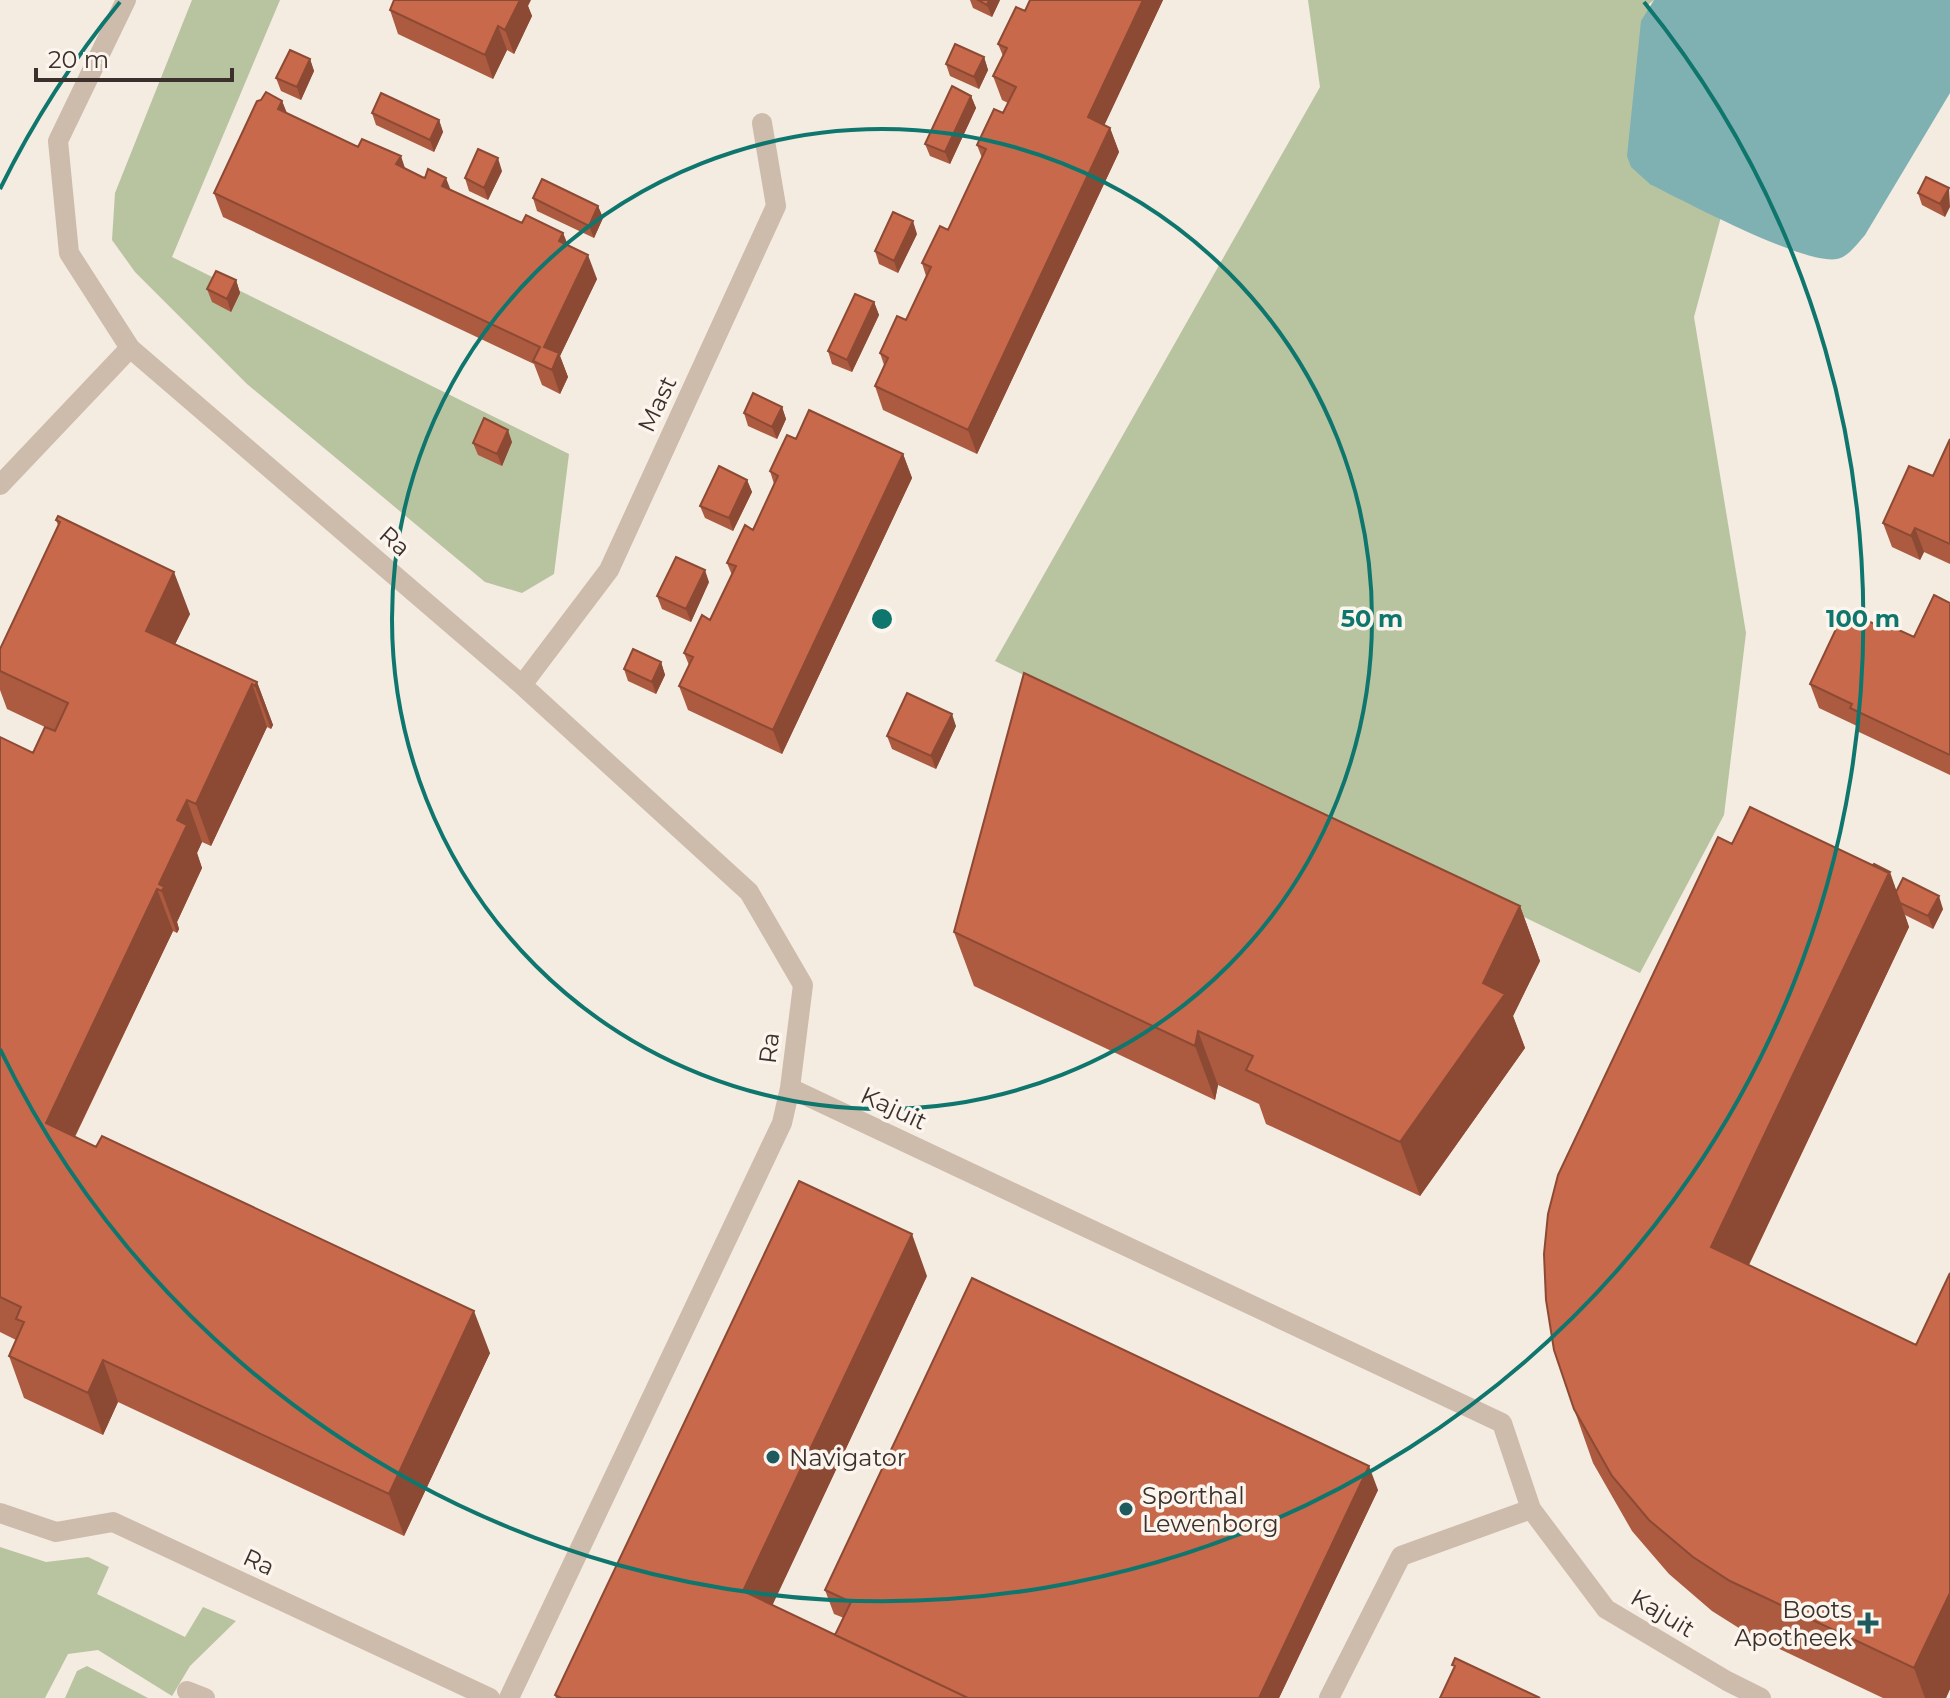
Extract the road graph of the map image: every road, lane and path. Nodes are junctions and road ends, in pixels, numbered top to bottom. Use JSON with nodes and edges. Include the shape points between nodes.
{"nodes":[{"id":1,"x":126,"y":0,"type":"edge"},
{"id":2,"x":762,"y":123,"type":"dead end"},
{"id":3,"x":130,"y":348,"type":"junction"},
{"id":4,"x":0,"y":485,"type":"edge"},
{"id":5,"x":522,"y":685,"type":"junction"},
{"id":6,"x":790,"y":1088,"type":"junction"},
{"id":7,"x":1531,"y":1509,"type":"junction"},
{"id":8,"x":0,"y":1513,"type":"edge"},
{"id":9,"x":490,"y":1698,"type":"edge"},
{"id":10,"x":509,"y":1698,"type":"edge"},
{"id":11,"x":1329,"y":1698,"type":"edge"},
{"id":12,"x":1761,"y":1698,"type":"edge"}],
"edges":[{"from":1,"to":3,"type":"street","name":"Ra","via":[[58,141],[69,253]]},
{"from":2,"to":5,"type":"street","name":"Mast","via":[[776,206],[609,570]]},
{"from":3,"to":4,"type":"street"},
{"from":3,"to":5,"type":"street","name":"Ra"},
{"from":5,"to":6,"type":"street","name":"Ra","via":[[749,892],[803,985]]},
{"from":6,"to":7,"type":"street","name":"Kajuit","via":[[1502,1423]]},
{"from":6,"to":10,"type":"street","via":[[782,1123]]},
{"from":7,"to":11,"type":"street","via":[[1401,1556]]},
{"from":7,"to":12,"type":"street","name":"Kajuit","via":[[1606,1609]]},
{"from":8,"to":9,"type":"street","name":"Ra","via":[[56,1532],[113,1522]]}]}
